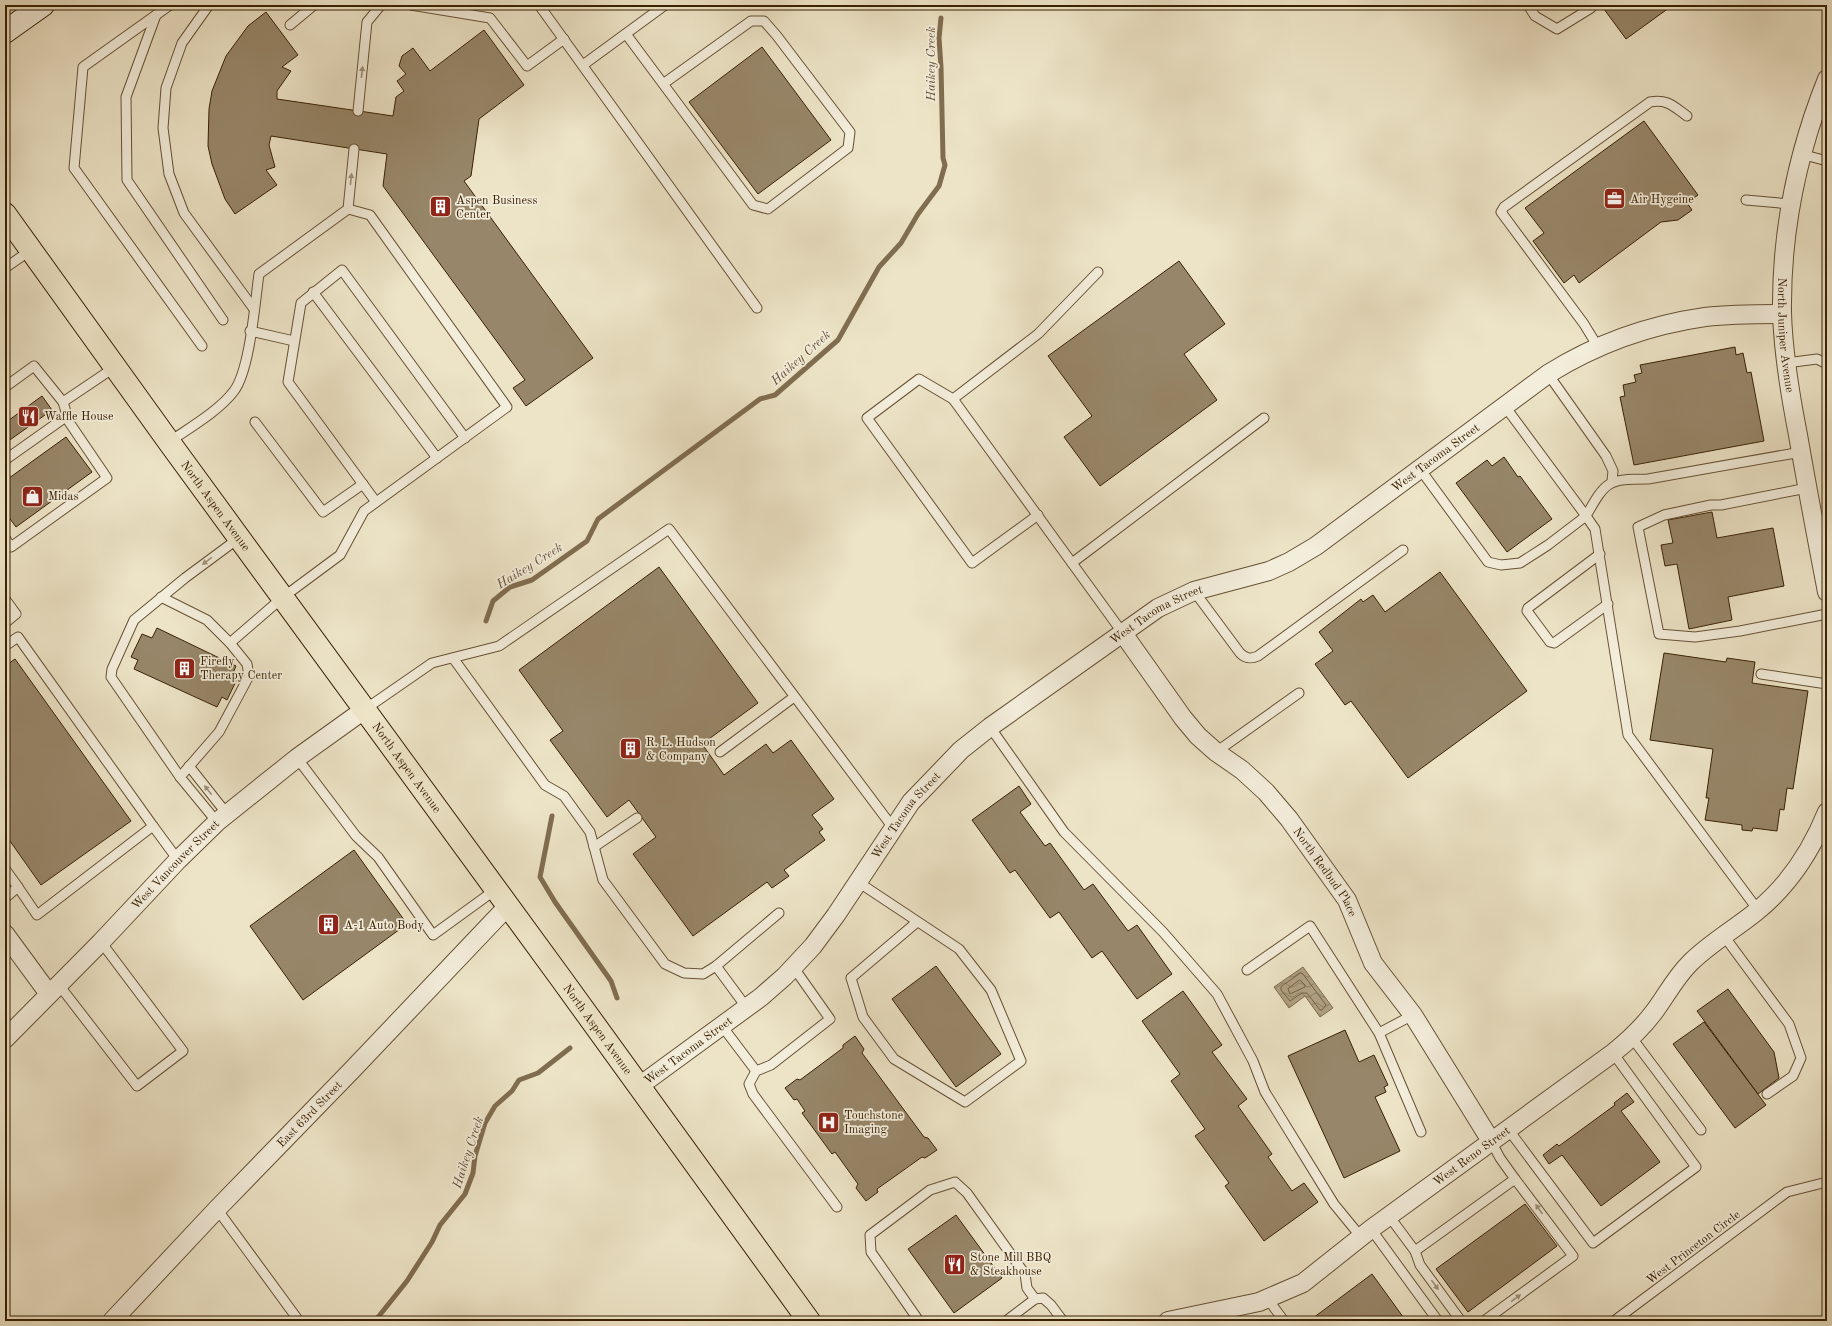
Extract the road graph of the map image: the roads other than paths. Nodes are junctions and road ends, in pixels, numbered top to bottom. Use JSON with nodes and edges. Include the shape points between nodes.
{"nodes":[{"id":1,"x":43,"y":5,"type":"edge"},
{"id":2,"x":170,"y":5,"type":"edge"},
{"id":3,"x":209,"y":5,"type":"edge"},
{"id":4,"x":314,"y":5,"type":"edge"},
{"id":5,"x":381,"y":5,"type":"edge"},
{"id":6,"x":411,"y":5,"type":"edge"},
{"id":7,"x":539,"y":5,"type":"edge"},
{"id":8,"x":665,"y":5,"type":"edge"},
{"id":9,"x":1528,"y":5,"type":"edge"},
{"id":10,"x":1591,"y":8,"type":"dead end"},
{"id":11,"x":156,"y":15,"type":"junction"},
{"id":12,"x":290,"y":25,"type":"dead end"},
{"id":13,"x":5,"y":32,"type":"edge"},
{"id":14,"x":626,"y":34,"type":"junction"},
{"id":15,"x":564,"y":39,"type":"junction"},
{"id":16,"x":583,"y":65,"type":"junction"},
{"id":17,"x":1827,"y":79,"type":"edge"},
{"id":18,"x":664,"y":84,"type":"junction"},
{"id":19,"x":358,"y":111,"type":"dead end"},
{"id":20,"x":1687,"y":116,"type":"dead end"},
{"id":21,"x":354,"y":149,"type":"dead end"},
{"id":22,"x":1802,"y":154,"type":"junction"},
{"id":23,"x":1827,"y":161,"type":"edge"},
{"id":24,"x":1746,"y":200,"type":"dead end"},
{"id":25,"x":1790,"y":204,"type":"junction"},
{"id":26,"x":348,"y":209,"type":"junction"},
{"id":27,"x":5,"y":214,"type":"edge"},
{"id":28,"x":31,"y":250,"type":"junction"},
{"id":29,"x":5,"y":268,"type":"edge"},
{"id":30,"x":1098,"y":272,"type":"dead end"},
{"id":31,"x":313,"y":292,"type":"junction"},
{"id":32,"x":757,"y":308,"type":"dead end"},
{"id":33,"x":254,"y":309,"type":"junction"},
{"id":34,"x":1782,"y":314,"type":"junction"},
{"id":35,"x":222,"y":320,"type":"dead end"},
{"id":36,"x":250,"y":331,"type":"junction"},
{"id":37,"x":294,"y":341,"type":"junction"},
{"id":38,"x":202,"y":346,"type":"dead end"},
{"id":39,"x":1598,"y":347,"type":"junction"},
{"id":40,"x":1786,"y":363,"type":"junction"},
{"id":41,"x":1827,"y":364,"type":"edge"},
{"id":42,"x":115,"y":367,"type":"junction"},
{"id":43,"x":1548,"y":374,"type":"junction"},
{"id":44,"x":5,"y":388,"type":"edge"},
{"id":45,"x":953,"y":399,"type":"junction"},
{"id":46,"x":63,"y":402,"type":"junction"},
{"id":47,"x":1504,"y":405,"type":"junction"},
{"id":48,"x":67,"y":416,"type":"junction"},
{"id":49,"x":1264,"y":418,"type":"dead end"},
{"id":50,"x":255,"y":422,"type":"dead end"},
{"id":51,"x":465,"y":438,"type":"junction"},
{"id":52,"x":169,"y":442,"type":"junction"},
{"id":53,"x":1801,"y":452,"type":"junction"},
{"id":54,"x":437,"y":458,"type":"junction"},
{"id":55,"x":5,"y":460,"type":"edge"},
{"id":56,"x":1420,"y":469,"type":"junction"},
{"id":57,"x":1612,"y":481,"type":"junction"},
{"id":58,"x":363,"y":484,"type":"junction"},
{"id":59,"x":1808,"y":488,"type":"junction"},
{"id":60,"x":376,"y":502,"type":"junction"},
{"id":61,"x":1038,"y":515,"type":"junction"},
{"id":62,"x":1586,"y":516,"type":"junction"},
{"id":63,"x":1821,"y":527,"type":"edge"},
{"id":64,"x":5,"y":538,"type":"edge"},
{"id":65,"x":239,"y":538,"type":"junction"},
{"id":66,"x":1403,"y":550,"type":"dead end"},
{"id":67,"x":1600,"y":554,"type":"junction"},
{"id":68,"x":1072,"y":563,"type":"junction"},
{"id":69,"x":1194,"y":591,"type":"junction"},
{"id":70,"x":1827,"y":592,"type":"edge"},
{"id":71,"x":162,"y":597,"type":"junction"},
{"id":72,"x":282,"y":598,"type":"junction"},
{"id":73,"x":5,"y":599,"type":"edge"},
{"id":74,"x":1608,"y":604,"type":"junction"},
{"id":75,"x":1827,"y":614,"type":"edge"},
{"id":76,"x":5,"y":622,"type":"edge"},
{"id":77,"x":1122,"y":632,"type":"junction"},
{"id":78,"x":230,"y":643,"type":"junction"},
{"id":79,"x":5,"y":646,"type":"edge"},
{"id":80,"x":453,"y":658,"type":"junction"},
{"id":81,"x":1761,"y":674,"type":"dead end"},
{"id":82,"x":1827,"y":684,"type":"edge"},
{"id":83,"x":1299,"y":693,"type":"dead end"},
{"id":84,"x":794,"y":697,"type":"junction"},
{"id":85,"x":364,"y":710,"type":"junction"},
{"id":86,"x":990,"y":727,"type":"junction"},
{"id":87,"x":720,"y":752,"type":"dead end"},
{"id":88,"x":1216,"y":752,"type":"junction"},
{"id":89,"x":297,"y":758,"type":"junction"},
{"id":90,"x":189,"y":766,"type":"junction"},
{"id":91,"x":180,"y":777,"type":"junction"},
{"id":92,"x":1827,"y":812,"type":"edge"},
{"id":93,"x":222,"y":818,"type":"junction"},
{"id":94,"x":637,"y":818,"type":"dead end"},
{"id":95,"x":153,"y":826,"type":"junction"},
{"id":96,"x":894,"y":829,"type":"junction"},
{"id":97,"x":594,"y":847,"type":"junction"},
{"id":98,"x":178,"y":860,"type":"junction"},
{"id":99,"x":5,"y":868,"type":"edge"},
{"id":100,"x":858,"y":882,"type":"junction"},
{"id":101,"x":18,"y":887,"type":"junction"},
{"id":102,"x":5,"y":898,"type":"edge"},
{"id":103,"x":501,"y":898,"type":"junction"},
{"id":104,"x":1758,"y":910,"type":"junction"},
{"id":105,"x":779,"y":913,"type":"dead end"},
{"id":106,"x":917,"y":922,"type":"junction"},
{"id":107,"x":1730,"y":931,"type":"junction"},
{"id":108,"x":5,"y":934,"type":"edge"},
{"id":109,"x":101,"y":942,"type":"junction"},
{"id":110,"x":716,"y":966,"type":"junction"},
{"id":111,"x":794,"y":968,"type":"junction"},
{"id":112,"x":1247,"y":970,"type":"dead end"},
{"id":113,"x":54,"y":989,"type":"junction"},
{"id":114,"x":747,"y":1008,"type":"junction"},
{"id":115,"x":1413,"y":1015,"type":"junction"},
{"id":116,"x":722,"y":1026,"type":"junction"},
{"id":117,"x":1380,"y":1033,"type":"junction"},
{"id":118,"x":1632,"y":1038,"type":"junction"},
{"id":119,"x":5,"y":1039,"type":"edge"},
{"id":120,"x":1613,"y":1053,"type":"junction"},
{"id":121,"x":756,"y":1071,"type":"junction"},
{"id":122,"x":638,"y":1087,"type":"junction"},
{"id":123,"x":1767,"y":1094,"type":"dead end"},
{"id":124,"x":1508,"y":1129,"type":"junction"},
{"id":125,"x":1701,"y":1130,"type":"dead end"},
{"id":126,"x":1421,"y":1132,"type":"dead end"},
{"id":127,"x":1491,"y":1142,"type":"junction"},
{"id":128,"x":1515,"y":1179,"type":"junction"},
{"id":129,"x":1827,"y":1182,"type":"edge"},
{"id":130,"x":837,"y":1207,"type":"dead end"},
{"id":131,"x":217,"y":1208,"type":"junction"},
{"id":132,"x":1389,"y":1216,"type":"junction"},
{"id":133,"x":1366,"y":1233,"type":"junction"},
{"id":134,"x":1415,"y":1251,"type":"junction"},
{"id":135,"x":1267,"y":1298,"type":"junction"},
{"id":136,"x":1035,"y":1299,"type":"junction"},
{"id":137,"x":112,"y":1321,"type":"edge"},
{"id":138,"x":299,"y":1321,"type":"edge"},
{"id":139,"x":809,"y":1321,"type":"edge"},
{"id":140,"x":919,"y":1321,"type":"edge"},
{"id":141,"x":1006,"y":1321,"type":"edge"},
{"id":142,"x":1063,"y":1321,"type":"edge"},
{"id":143,"x":1168,"y":1321,"type":"edge"},
{"id":144,"x":1284,"y":1321,"type":"edge"},
{"id":145,"x":1438,"y":1321,"type":"edge"},
{"id":146,"x":1461,"y":1321,"type":"edge"},
{"id":147,"x":1484,"y":1321,"type":"edge"},
{"id":148,"x":1614,"y":1321,"type":"edge"}],
"edges":[{"from":1,"to":13,"type":"main road"},
{"from":2,"to":11,"type":"lane"},
{"from":3,"to":33,"type":"lane","via":[[182,43],[166,88],[163,128],[169,174],[184,213]]},
{"from":4,"to":12,"type":"lane"},
{"from":19,"to":5,"type":"lane","one_way":true,"via":[[367,22]]},
{"from":6,"to":15,"type":"lane","via":[[490,18],[527,66]]},
{"from":7,"to":15,"type":"lane"},
{"from":8,"to":14,"type":"lane"},
{"from":9,"to":10,"type":"lane","via":[[1535,16],[1557,29]]},
{"from":11,"to":35,"type":"lane","via":[[126,97],[127,180]]},
{"from":11,"to":38,"type":"lane","via":[[83,67],[74,168]]},
{"from":14,"to":16,"type":"lane"},
{"from":14,"to":18,"type":"lane"},
{"from":15,"to":16,"type":"lane"},
{"from":16,"to":32,"type":"lane"},
{"from":17,"to":22,"type":"street","name":"North Juniper Avenue","via":[[1808,129]]},
{"from":18,"to":18,"type":"lane","via":[[753,205],[768,209],[848,148],[850,132],[764,21],[751,21]]},
{"from":20,"to":39,"type":"lane","via":[[1668,102],[1650,102],[1504,207],[1502,212]]},
{"from":26,"to":21,"type":"lane","one_way":true},
{"from":22,"to":23,"type":"lane"},
{"from":22,"to":25,"type":"street","name":"North Juniper Avenue"},
{"from":24,"to":25,"type":"lane"},
{"from":25,"to":34,"type":"street","name":"North Juniper Avenue","via":[[1784,247]]},
{"from":26,"to":33,"type":"lane","via":[[259,274]]},
{"from":26,"to":51,"type":"lane","via":[[370,215],[507,407]]},
{"from":27,"to":28,"type":"main road","name":"North Aspen Avenue"},
{"from":28,"to":29,"type":"lane"},
{"from":28,"to":42,"type":"main road","name":"North Aspen Avenue"},
{"from":30,"to":45,"type":"lane","via":[[1038,334]]},
{"from":31,"to":37,"type":"lane","via":[[301,303]]},
{"from":31,"to":51,"type":"lane","via":[[342,270]]},
{"from":31,"to":54,"type":"lane"},
{"from":33,"to":36,"type":"lane"},
{"from":34,"to":39,"type":"street","name":"West Tacoma Street","via":[[1722,316],[1675,322],[1650,328]]},
{"from":34,"to":40,"type":"street","name":"North Juniper Avenue"},
{"from":36,"to":37,"type":"lane"},
{"from":36,"to":52,"type":"lane","via":[[245,365],[234,391],[215,409]]},
{"from":37,"to":58,"type":"lane","via":[[288,382]]},
{"from":39,"to":43,"type":"street","name":"West Tacoma Street"},
{"from":40,"to":41,"type":"lane","via":[[1817,359]]},
{"from":40,"to":53,"type":"street","name":"North Juniper Avenue"},
{"from":42,"to":46,"type":"lane"},
{"from":42,"to":52,"type":"main road","name":"North Aspen Avenue"},
{"from":43,"to":47,"type":"street","name":"West Tacoma Street"},
{"from":43,"to":57,"type":"lane","via":[[1606,456],[1613,470]]},
{"from":44,"to":46,"type":"lane","via":[[34,366]]},
{"from":45,"to":61,"type":"lane"},
{"from":45,"to":61,"type":"lane","via":[[919,379],[867,418],[972,563]]},
{"from":46,"to":48,"type":"lane"},
{"from":47,"to":56,"type":"street","name":"West Tacoma Street"},
{"from":47,"to":62,"type":"lane"},
{"from":48,"to":55,"type":"lane"},
{"from":48,"to":64,"type":"lane","via":[[107,478],[11,547]]},
{"from":49,"to":68,"type":"lane"},
{"from":50,"to":58,"type":"lane","via":[[323,512]]},
{"from":51,"to":54,"type":"lane"},
{"from":52,"to":65,"type":"main road","name":"North Aspen Avenue"},
{"from":53,"to":57,"type":"lane","via":[[1648,479]]},
{"from":53,"to":59,"type":"street","name":"North Juniper Avenue"},
{"from":54,"to":60,"type":"lane"},
{"from":56,"to":62,"type":"lane","via":[[1488,562],[1501,565],[1520,564]]},
{"from":56,"to":69,"type":"street","name":"West Tacoma Street","via":[[1316,546],[1289,562],[1250,577]]},
{"from":57,"to":62,"type":"lane","via":[[1601,489]]},
{"from":58,"to":60,"type":"lane"},
{"from":59,"to":63,"type":"street","name":"North Juniper Avenue"},
{"from":59,"to":75,"type":"lane","via":[[1721,506],[1711,505],[1664,514],[1638,527],[1659,634],[1695,637]]},
{"from":60,"to":72,"type":"lane","via":[[364,511],[340,555]]},
{"from":61,"to":68,"type":"lane"},
{"from":62,"to":67,"type":"lane","via":[[1595,529]]},
{"from":63,"to":70,"type":"street","name":"North Juniper Avenue"},
{"from":65,"to":71,"type":"lane","one_way":true},
{"from":65,"to":72,"type":"main road","name":"North Aspen Avenue"},
{"from":66,"to":69,"type":"lane","via":[[1258,656],[1251,658],[1244,658]]},
{"from":67,"to":74,"type":"lane"},
{"from":67,"to":74,"type":"lane","via":[[1527,611],[1550,642],[1554,643]]},
{"from":68,"to":77,"type":"lane"},
{"from":69,"to":77,"type":"street","name":"West Tacoma Street","via":[[1158,608]]},
{"from":71,"to":78,"type":"lane","via":[[207,620]]},
{"from":71,"to":91,"type":"lane","via":[[134,620],[112,669],[111,677]]},
{"from":72,"to":78,"type":"lane"},
{"from":72,"to":85,"type":"main road","name":"North Aspen Avenue"},
{"from":73,"to":76,"type":"lane","via":[[16,614]]},
{"from":74,"to":104,"type":"lane","via":[[1628,735]]},
{"from":77,"to":86,"type":"street","name":"West Tacoma Street"},
{"from":77,"to":88,"type":"street","name":"North Redbud Place","via":[[1183,718]]},
{"from":78,"to":90,"type":"lane","via":[[247,664],[249,676],[219,732]]},
{"from":79,"to":95,"type":"lane","via":[[18,637]]},
{"from":80,"to":84,"type":"lane","via":[[499,646],[669,528]]},
{"from":80,"to":85,"type":"lane","via":[[432,663]]},
{"from":80,"to":97,"type":"lane","via":[[545,785],[564,796],[590,832]]},
{"from":81,"to":82,"type":"lane"},
{"from":83,"to":88,"type":"lane"},
{"from":84,"to":87,"type":"lane"},
{"from":84,"to":96,"type":"lane"},
{"from":85,"to":89,"type":"street","name":"West Vancouver Street"},
{"from":85,"to":103,"type":"main road","name":"North Aspen Avenue"},
{"from":86,"to":96,"type":"street","name":"West Tacoma Street","via":[[961,750],[935,776],[911,802]]},
{"from":86,"to":133,"type":"lane","via":[[1064,832],[1163,932],[1217,994],[1253,1061],[1265,1092],[1334,1204]]},
{"from":88,"to":115,"type":"street","name":"North Redbud Place","via":[[1242,770],[1290,818],[1347,900],[1373,963]]},
{"from":89,"to":93,"type":"street","name":"West Vancouver Street"},
{"from":89,"to":103,"type":"lane","via":[[356,836],[378,857],[433,935]]},
{"from":90,"to":91,"type":"lane"},
{"from":93,"to":90,"type":"lane","one_way":true},
{"from":91,"to":93,"type":"lane"},
{"from":92,"to":104,"type":"street","via":[[1804,858],[1783,886]]},
{"from":93,"to":98,"type":"street","name":"West Vancouver Street"},
{"from":94,"to":97,"type":"lane"},
{"from":95,"to":98,"type":"lane"},
{"from":95,"to":101,"type":"lane","via":[[37,915]]},
{"from":96,"to":100,"type":"street","name":"West Tacoma Street"},
{"from":97,"to":110,"type":"lane","via":[[603,880],[665,964],[684,973],[703,974]]},
{"from":98,"to":109,"type":"street","name":"West Vancouver Street"},
{"from":99,"to":101,"type":"lane"},
{"from":100,"to":106,"type":"lane"},
{"from":100,"to":111,"type":"street","name":"West Tacoma Street","via":[[813,946]]},
{"from":101,"to":102,"type":"lane"},
{"from":103,"to":122,"type":"main road","name":"North Aspen Avenue"},
{"from":103,"to":131,"type":"street","name":"East 63rd Street","via":[[357,1064]]},
{"from":104,"to":107,"type":"street"},
{"from":105,"to":110,"type":"lane"},
{"from":106,"to":106,"type":"lane","via":[[958,949],[991,990],[1021,1061],[965,1102],[894,1059],[863,1016],[851,978]]},
{"from":107,"to":118,"type":"street","name":"West Reno Street","via":[[1689,964]]},
{"from":107,"to":123,"type":"lane","via":[[1789,1024],[1801,1058],[1793,1076]]},
{"from":108,"to":113,"type":"street"},
{"from":109,"to":113,"type":"street","name":"West Vancouver Street"},
{"from":109,"to":113,"type":"lane","via":[[183,1050],[137,1086]]},
{"from":110,"to":114,"type":"lane"},
{"from":111,"to":114,"type":"street","name":"West Tacoma Street"},
{"from":111,"to":121,"type":"lane","via":[[830,1019],[771,1065]]},
{"from":112,"to":117,"type":"lane","via":[[1310,926]]},
{"from":113,"to":119,"type":"street","name":"West Vancouver Street"},
{"from":114,"to":116,"type":"street","name":"West Tacoma Street"},
{"from":115,"to":117,"type":"lane"},
{"from":115,"to":127,"type":"street","name":"North Redbud Place"},
{"from":116,"to":121,"type":"lane"},
{"from":116,"to":122,"type":"street","name":"West Tacoma Street"},
{"from":117,"to":126,"type":"lane"},
{"from":118,"to":120,"type":"street","name":"West Reno Street"},
{"from":118,"to":125,"type":"lane"},
{"from":120,"to":124,"type":"street","name":"West Reno Street"},
{"from":120,"to":124,"type":"lane","via":[[1696,1167],[1592,1243]]},
{"from":121,"to":130,"type":"lane","via":[[750,1084],[753,1094]]},
{"from":122,"to":139,"type":"main road","name":"North Aspen Avenue"},
{"from":124,"to":127,"type":"street","name":"West Reno Street"},
{"from":127,"to":128,"type":"lane"},
{"from":127,"to":132,"type":"street","name":"West Reno Street"},
{"from":128,"to":134,"type":"lane"},
{"from":147,"to":128,"type":"lane","one_way":true,"via":[[1573,1256]]},
{"from":129,"to":148,"type":"lane","name":"West Princeton Circle","via":[[1787,1192]]},
{"from":131,"to":137,"type":"street","name":"East 63rd Street"},
{"from":131,"to":138,"type":"lane"},
{"from":132,"to":133,"type":"street","name":"West Reno Street"},
{"from":132,"to":134,"type":"lane"},
{"from":133,"to":135,"type":"street","name":"West Reno Street","via":[[1303,1283]]},
{"from":133,"to":145,"type":"lane"},
{"from":134,"to":146,"type":"lane","one_way":true,"via":[[1420,1265]]},
{"from":135,"to":143,"type":"street","name":"West Reno Street","via":[[1259,1302]]},
{"from":135,"to":144,"type":"lane"},
{"from":136,"to":140,"type":"lane","via":[[1027,1288],[1025,1274],[967,1193],[955,1182],[930,1190],[870,1235],[871,1252]]},
{"from":136,"to":141,"type":"lane"},
{"from":136,"to":142,"type":"lane","via":[[1044,1298]]}]}
